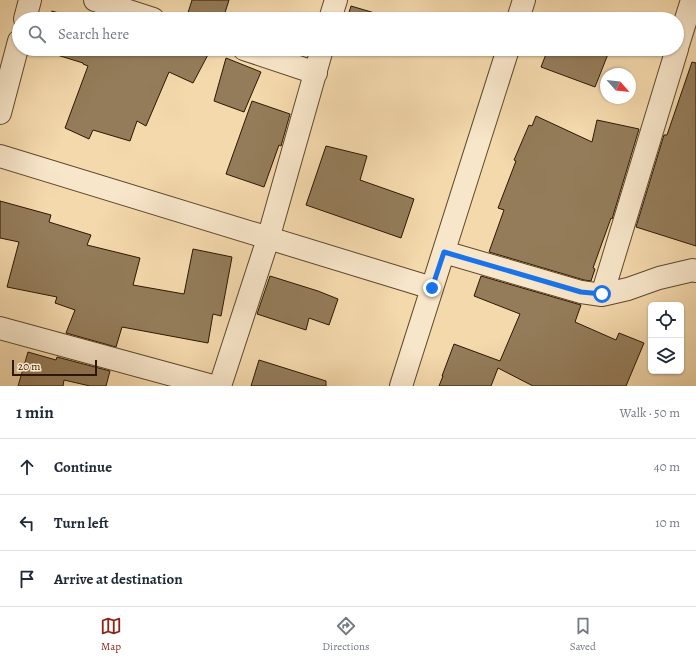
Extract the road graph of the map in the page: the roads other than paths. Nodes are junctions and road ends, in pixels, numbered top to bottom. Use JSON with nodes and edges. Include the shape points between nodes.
{"nodes":[{"id":1,"x":30,"y":0,"type":"edge"},
{"id":2,"x":95,"y":0,"type":"edge"},
{"id":3,"x":336,"y":0,"type":"edge"},
{"id":4,"x":524,"y":0,"type":"edge"},
{"id":5,"x":692,"y":0,"type":"edge"},
{"id":6,"x":27,"y":12,"type":"edge"},
{"id":7,"x":132,"y":12,"type":"edge"},
{"id":8,"x":332,"y":12,"type":"edge"},
{"id":9,"x":520,"y":12,"type":"edge"},
{"id":10,"x":684,"y":26,"type":"edge"},
{"id":11,"x":15,"y":56,"type":"edge"},
{"id":12,"x":265,"y":56,"type":"edge"},
{"id":13,"x":320,"y":56,"type":"edge"},
{"id":14,"x":506,"y":56,"type":"edge"},
{"id":15,"x":675,"y":56,"type":"edge"},
{"id":16,"x":316,"y":73,"type":"junction"},
{"id":17,"x":0,"y":113,"type":"edge"},
{"id":18,"x":0,"y":156,"type":"edge"},
{"id":19,"x":268,"y":239,"type":"junction"},
{"id":20,"x":444,"y":252,"type":"junction"},
{"id":21,"x":696,"y":271,"type":"edge"},
{"id":22,"x":432,"y":288,"type":"junction"},
{"id":23,"x":602,"y":294,"type":"junction"},
{"id":24,"x":0,"y":328,"type":"edge"},
{"id":25,"x":213,"y":386,"type":"edge"},
{"id":26,"x":220,"y":386,"type":"edge"},
{"id":27,"x":401,"y":386,"type":"edge"}],
"edges":[{"from":1,"to":6,"type":"street"},
{"from":2,"to":7,"type":"street"},
{"from":3,"to":8,"type":"street"},
{"from":4,"to":9,"type":"street"},
{"from":5,"to":10,"type":"street"},
{"from":11,"to":17,"type":"street"},
{"from":12,"to":16,"type":"street"},
{"from":13,"to":16,"type":"street"},
{"from":14,"to":20,"type":"street"},
{"from":15,"to":23,"type":"street"},
{"from":16,"to":19,"type":"street"},
{"from":18,"to":19,"type":"street"},
{"from":19,"to":22,"type":"street"},
{"from":19,"to":26,"type":"street"},
{"from":20,"to":22,"type":"street"},
{"from":20,"to":23,"type":"street","via":[[581,292]]},
{"from":21,"to":23,"type":"street"},
{"from":22,"to":27,"type":"street"},
{"from":24,"to":25,"type":"street"}]}
